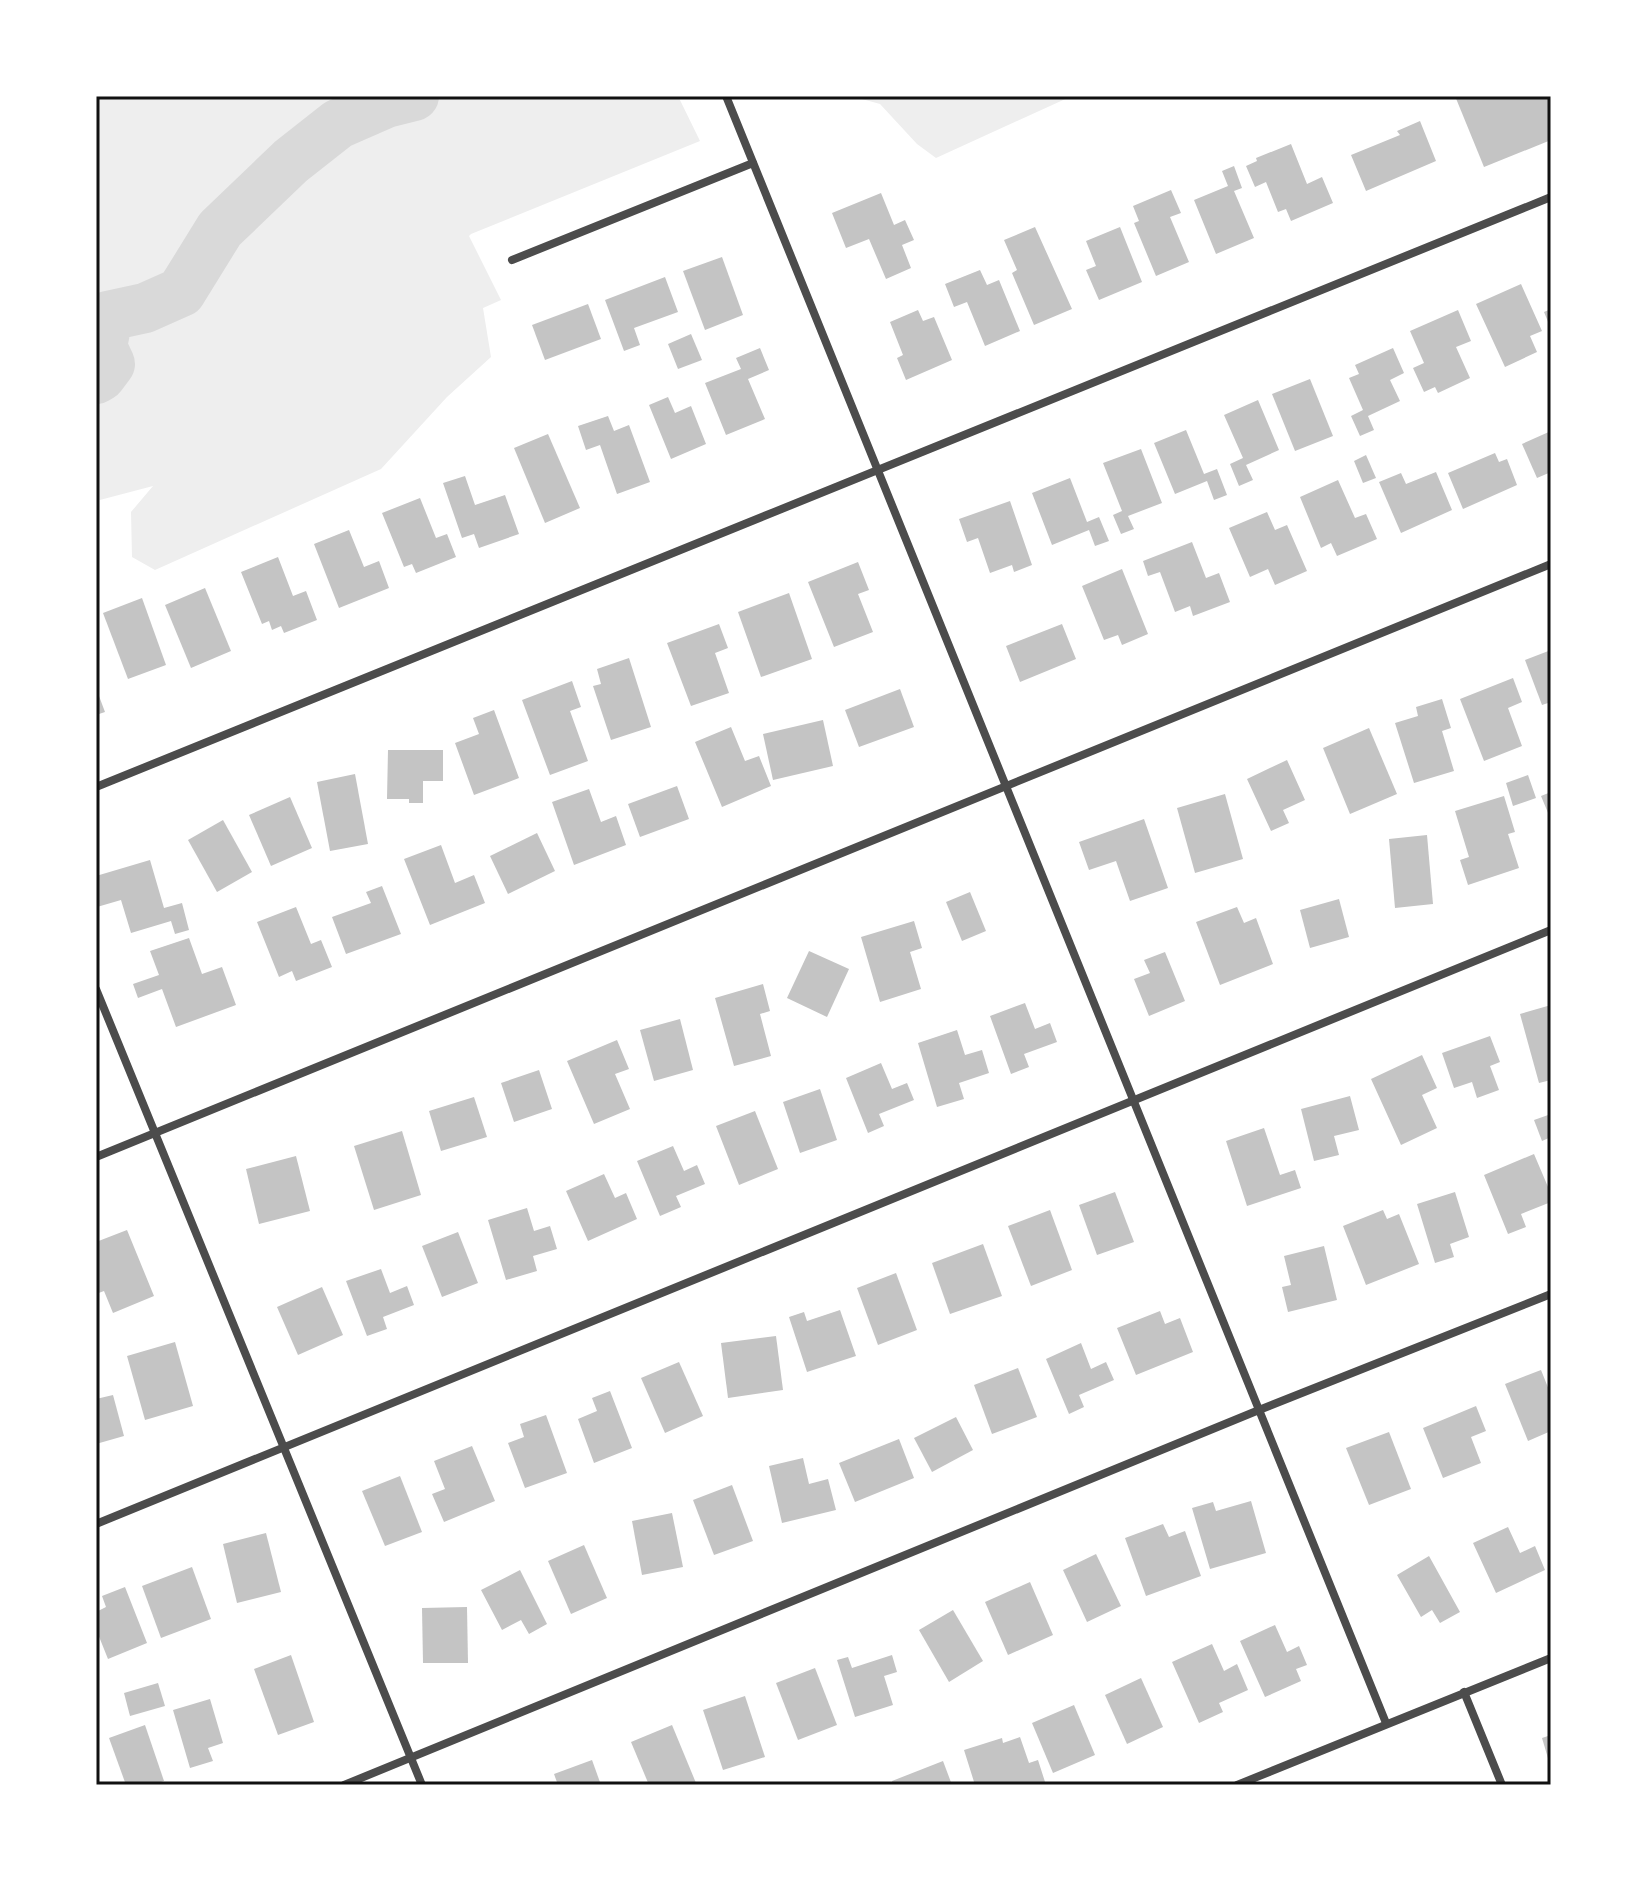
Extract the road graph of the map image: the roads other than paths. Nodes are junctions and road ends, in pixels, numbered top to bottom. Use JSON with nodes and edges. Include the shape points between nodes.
{"nodes":[{"id":1,"x":726,"y":96,"type":"edge"},
{"id":2,"x":753,"y":163,"type":"junction"},
{"id":3,"x":1551,"y":197,"type":"edge"},
{"id":4,"x":512,"y":260,"type":"dead end"},
{"id":5,"x":877,"y":470,"type":"junction"},
{"id":6,"x":1551,"y":564,"type":"edge"},
{"id":7,"x":96,"y":787,"type":"edge"},
{"id":8,"x":1006,"y":787,"type":"junction"},
{"id":9,"x":1551,"y":930,"type":"edge"},
{"id":10,"x":96,"y":989,"type":"edge"},
{"id":11,"x":1133,"y":1101,"type":"junction"},
{"id":12,"x":155,"y":1133,"type":"junction"},
{"id":13,"x":96,"y":1157,"type":"edge"},
{"id":14,"x":1551,"y":1294,"type":"edge"},
{"id":15,"x":1259,"y":1410,"type":"junction"},
{"id":16,"x":284,"y":1446,"type":"junction"},
{"id":17,"x":96,"y":1524,"type":"edge"},
{"id":18,"x":1551,"y":1658,"type":"edge"},
{"id":19,"x":1464,"y":1692,"type":"junction"},
{"id":20,"x":1386,"y":1723,"type":"junction"},
{"id":21,"x":411,"y":1758,"type":"junction"},
{"id":22,"x":344,"y":1785,"type":"edge"},
{"id":23,"x":422,"y":1785,"type":"edge"},
{"id":24,"x":1237,"y":1785,"type":"edge"},
{"id":25,"x":1502,"y":1785,"type":"edge"}],
"edges":[{"from":1,"to":2,"type":"street"},
{"from":2,"to":4,"type":"street"},
{"from":2,"to":5,"type":"street"},
{"from":3,"to":5,"type":"street"},
{"from":5,"to":7,"type":"street"},
{"from":5,"to":8,"type":"street"},
{"from":6,"to":8,"type":"street"},
{"from":8,"to":11,"type":"street"},
{"from":8,"to":12,"type":"street"},
{"from":9,"to":11,"type":"street"},
{"from":10,"to":12,"type":"street"},
{"from":11,"to":15,"type":"street"},
{"from":11,"to":16,"type":"street"},
{"from":12,"to":13,"type":"street"},
{"from":12,"to":16,"type":"street"},
{"from":14,"to":15,"type":"street"},
{"from":15,"to":20,"type":"street"},
{"from":15,"to":21,"type":"street"},
{"from":16,"to":17,"type":"street"},
{"from":16,"to":21,"type":"street"},
{"from":18,"to":19,"type":"street"},
{"from":19,"to":20,"type":"street"},
{"from":19,"to":25,"type":"street"},
{"from":20,"to":24,"type":"street"},
{"from":21,"to":22,"type":"street"},
{"from":21,"to":23,"type":"street"}]}
